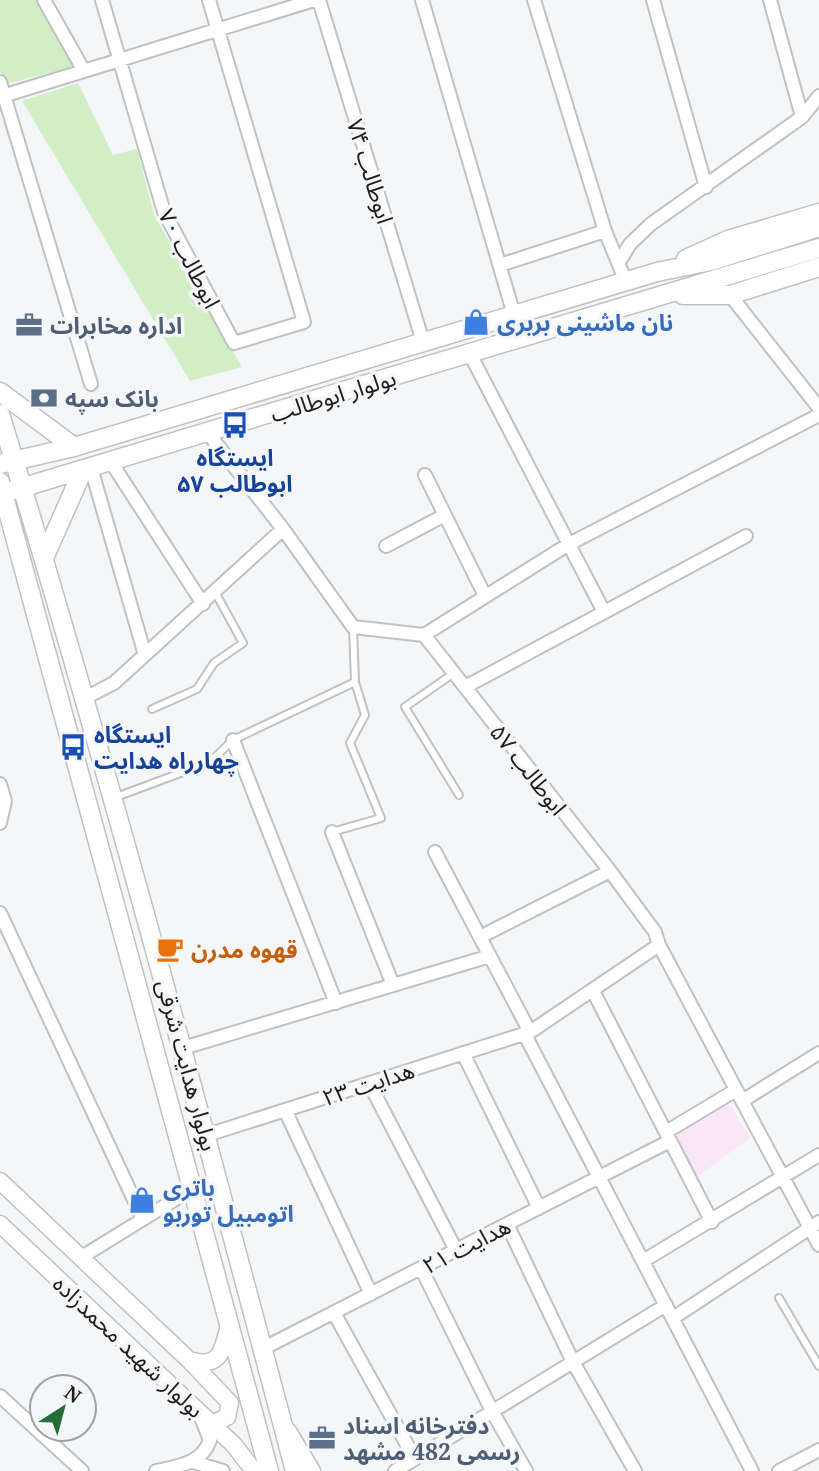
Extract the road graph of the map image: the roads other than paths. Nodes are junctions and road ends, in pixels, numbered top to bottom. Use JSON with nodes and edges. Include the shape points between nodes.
{"nodes":[{"id":1,"x":44,"y":0,"type":"edge"},
{"id":2,"x":102,"y":0,"type":"edge"},
{"id":3,"x":209,"y":0,"type":"edge"},
{"id":4,"x":316,"y":0,"type":"edge"},
{"id":5,"x":422,"y":0,"type":"edge"},
{"id":6,"x":534,"y":0,"type":"edge"},
{"id":7,"x":653,"y":0,"type":"edge"},
{"id":8,"x":769,"y":0,"type":"edge"},
{"id":9,"x":218,"y":30,"type":"junction"},
{"id":10,"x":120,"y":60,"type":"junction"},
{"id":11,"x":84,"y":71,"type":"junction"},
{"id":12,"x":0,"y":82,"type":"edge"},
{"id":13,"x":6,"y":95,"type":"junction"},
{"id":14,"x":819,"y":96,"type":"edge"},
{"id":15,"x":802,"y":117,"type":"junction"},
{"id":16,"x":706,"y":187,"type":"junction"},
{"id":17,"x":819,"y":213,"type":"edge"},
{"id":18,"x":819,"y":227,"type":"edge"},
{"id":19,"x":605,"y":231,"type":"junction"},
{"id":20,"x":819,"y":247,"type":"edge"},
{"id":21,"x":619,"y":262,"type":"junction"},
{"id":22,"x":500,"y":265,"type":"junction"},
{"id":23,"x":819,"y":267,"type":"edge"},
{"id":24,"x":657,"y":272,"type":"junction"},
{"id":25,"x":626,"y":282,"type":"junction"},
{"id":26,"x":666,"y":295,"type":"junction"},
{"id":27,"x":730,"y":295,"type":"junction"},
{"id":28,"x":514,"y":315,"type":"junction"},
{"id":29,"x":424,"y":342,"type":"junction"},
{"id":30,"x":470,"y":355,"type":"junction"},
{"id":31,"x":297,"y":380,"type":"junction"},
{"id":32,"x":92,"y":384,"type":"dead end"},
{"id":33,"x":0,"y":392,"type":"edge"},
{"id":34,"x":819,"y":408,"type":"edge"},
{"id":35,"x":274,"y":413,"type":"junction"},
{"id":36,"x":0,"y":414,"type":"edge"},
{"id":37,"x":819,"y":415,"type":"edge"},
{"id":38,"x":208,"y":433,"type":"junction"},
{"id":39,"x":74,"y":447,"type":"junction"},
{"id":40,"x":7,"y":462,"type":"edge"},
{"id":41,"x":111,"y":462,"type":"junction"},
{"id":42,"x":87,"y":469,"type":"junction"},
{"id":43,"x":425,"y":475,"type":"dead end"},
{"id":44,"x":23,"y":488,"type":"junction"},
{"id":45,"x":1,"y":489,"type":"edge"},
{"id":46,"x":445,"y":515,"type":"junction"},
{"id":47,"x":283,"y":529,"type":"junction"},
{"id":48,"x":0,"y":536,"type":"edge"},
{"id":49,"x":746,"y":536,"type":"dead end"},
{"id":50,"x":569,"y":544,"type":"junction"},
{"id":51,"x":386,"y":546,"type":"dead end"},
{"id":52,"x":18,"y":547,"type":"junction"},
{"id":53,"x":44,"y":558,"type":"junction"},
{"id":54,"x":215,"y":592,"type":"junction"},
{"id":55,"x":485,"y":596,"type":"junction"},
{"id":56,"x":203,"y":604,"type":"junction"},
{"id":57,"x":603,"y":610,"type":"junction"},
{"id":58,"x":353,"y":626,"type":"junction"},
{"id":59,"x":424,"y":635,"type":"junction"},
{"id":60,"x":145,"y":655,"type":"junction"},
{"id":61,"x":454,"y":673,"type":"junction"},
{"id":62,"x":355,"y":682,"type":"junction"},
{"id":63,"x":465,"y":687,"type":"junction"},
{"id":64,"x":85,"y":698,"type":"junction"},
{"id":65,"x":152,"y":709,"type":"dead end"},
{"id":66,"x":233,"y":740,"type":"junction"},
{"id":67,"x":0,"y":784,"type":"edge"},
{"id":68,"x":459,"y":795,"type":"dead end"},
{"id":69,"x":115,"y":801,"type":"junction"},
{"id":70,"x":90,"y":811,"type":"junction"},
{"id":71,"x":1,"y":822,"type":"edge"},
{"id":72,"x":332,"y":832,"type":"joint"},
{"id":73,"x":436,"y":852,"type":"dead end"},
{"id":74,"x":610,"y":872,"type":"junction"},
{"id":75,"x":0,"y":913,"type":"edge"},
{"id":76,"x":480,"y":937,"type":"junction"},
{"id":77,"x":659,"y":945,"type":"junction"},
{"id":78,"x":490,"y":956,"type":"junction"},
{"id":79,"x":393,"y":985,"type":"junction"},
{"id":80,"x":593,"y":990,"type":"junction"},
{"id":81,"x":336,"y":1003,"type":"junction"},
{"id":82,"x":527,"y":1032,"type":"junction"},
{"id":83,"x":183,"y":1048,"type":"junction"},
{"id":84,"x":463,"y":1053,"type":"junction"},
{"id":85,"x":819,"y":1054,"type":"edge"},
{"id":86,"x":369,"y":1083,"type":"junction"},
{"id":87,"x":739,"y":1096,"type":"junction"},
{"id":88,"x":285,"y":1110,"type":"junction"},
{"id":89,"x":207,"y":1135,"type":"junction"},
{"id":90,"x":668,"y":1136,"type":"junction"},
{"id":91,"x":819,"y":1155,"type":"edge"},
{"id":92,"x":600,"y":1177,"type":"junction"},
{"id":93,"x":784,"y":1178,"type":"junction"},
{"id":94,"x":0,"y":1181,"type":"edge"},
{"id":95,"x":192,"y":1189,"type":"junction"},
{"id":96,"x":539,"y":1208,"type":"junction"},
{"id":97,"x":143,"y":1219,"type":"junction"},
{"id":98,"x":712,"y":1222,"type":"junction"},
{"id":99,"x":0,"y":1224,"type":"edge"},
{"id":100,"x":507,"y":1224,"type":"junction"},
{"id":101,"x":814,"y":1224,"type":"edge"},
{"id":102,"x":819,"y":1245,"type":"edge"},
{"id":103,"x":456,"y":1250,"type":"junction"},
{"id":104,"x":80,"y":1258,"type":"junction"},
{"id":105,"x":643,"y":1261,"type":"junction"},
{"id":106,"x":421,"y":1268,"type":"junction"},
{"id":107,"x":371,"y":1294,"type":"junction"},
{"id":108,"x":779,"y":1298,"type":"dead end"},
{"id":109,"x":666,"y":1305,"type":"junction"},
{"id":110,"x":334,"y":1312,"type":"junction"},
{"id":111,"x":673,"y":1318,"type":"junction"},
{"id":112,"x":229,"y":1326,"type":"junction"},
{"id":113,"x":262,"y":1349,"type":"junction"},
{"id":114,"x":189,"y":1360,"type":"junction"},
{"id":115,"x":573,"y":1362,"type":"junction"},
{"id":116,"x":819,"y":1366,"type":"edge"},
{"id":117,"x":0,"y":1396,"type":"edge"},
{"id":118,"x":198,"y":1411,"type":"junction"},
{"id":119,"x":492,"y":1412,"type":"junction"},
{"id":120,"x":280,"y":1417,"type":"junction"},
{"id":121,"x":211,"y":1424,"type":"junction"},
{"id":122,"x":819,"y":1450,"type":"edge"},
{"id":123,"x":415,"y":1459,"type":"junction"},
{"id":124,"x":193,"y":1462,"type":"junction"},
{"id":125,"x":797,"y":1467,"type":"edge"},
{"id":126,"x":82,"y":1471,"type":"edge"},
{"id":127,"x":156,"y":1471,"type":"edge"},
{"id":128,"x":223,"y":1471,"type":"edge"},
{"id":129,"x":254,"y":1471,"type":"edge"},
{"id":130,"x":269,"y":1471,"type":"edge"},
{"id":131,"x":295,"y":1471,"type":"edge"},
{"id":132,"x":312,"y":1471,"type":"edge"},
{"id":133,"x":395,"y":1471,"type":"edge"},
{"id":134,"x":526,"y":1471,"type":"edge"},
{"id":135,"x":635,"y":1471,"type":"edge"},
{"id":136,"x":752,"y":1471,"type":"edge"},
{"id":137,"x":779,"y":1471,"type":"edge"}],
"edges":[{"from":1,"to":11,"type":"street"},
{"from":2,"to":10,"type":"street"},
{"from":3,"to":9,"type":"street"},
{"from":4,"to":9,"type":"street"},
{"from":4,"to":29,"type":"street","name":"ابوطالب ۷۴"},
{"from":5,"to":22,"type":"street"},
{"from":6,"to":19,"type":"street"},
{"from":7,"to":16,"type":"street"},
{"from":8,"to":15,"type":"street"},
{"from":9,"to":10,"type":"street"},
{"from":9,"to":10,"type":"street","name":"ابوطالب ۷۰","via":[[304,322],[234,343],[164,212]]},
{"from":10,"to":11,"type":"street"},
{"from":11,"to":13,"type":"street"},
{"from":12,"to":13,"type":"street"},
{"from":13,"to":32,"type":"street"},
{"from":14,"to":15,"type":"street"},
{"from":15,"to":16,"type":"street"},
{"from":16,"to":21,"type":"street","via":[[651,224]]},
{"from":17,"to":24,"type":"main road","via":[[727,240]]},
{"from":18,"to":24,"type":"main road","via":[[711,261]]},
{"from":19,"to":21,"type":"street"},
{"from":19,"to":22,"type":"street"},
{"from":20,"to":26,"type":"main road","name":"بولوار ابوطالب"},
{"from":21,"to":25,"type":"street"},
{"from":22,"to":28,"type":"street"},
{"from":23,"to":27,"type":"main road"},
{"from":24,"to":25,"type":"main road","name":"بولوار ابوطالب"},
{"from":25,"to":28,"type":"main road","name":"بولوار ابوطالب"},
{"from":26,"to":27,"type":"main road"},
{"from":26,"to":30,"type":"main road","name":"بولوار ابوطالب"},
{"from":27,"to":34,"type":"street"},
{"from":28,"to":29,"type":"main road","name":"بولوار ابوطالب"},
{"from":29,"to":31,"type":"main road","name":"بولوار ابوطالب"},
{"from":30,"to":35,"type":"main road","name":"بولوار ابوطالب"},
{"from":30,"to":50,"type":"street"},
{"from":31,"to":35,"type":"main road","via":[[292,387],[260,400],[264,412]]},
{"from":31,"to":39,"type":"main road","name":"بولوار ابوطالب"},
{"from":33,"to":39,"type":"main road"},
{"from":35,"to":38,"type":"main road","name":"بولوار ابوطالب"},
{"from":36,"to":40,"type":"main road","name":"بولوار هدایت شرقی"},
{"from":37,"to":50,"type":"street"},
{"from":38,"to":41,"type":"main road","name":"بولوار ابوطالب"},
{"from":38,"to":47,"type":"street"},
{"from":39,"to":40,"type":"main road","name":"بولوار ابوطالب"},
{"from":40,"to":44,"type":"main road","name":"بولوار هدایت شرقی"},
{"from":41,"to":42,"type":"main road","name":"بولوار ابوطالب"},
{"from":41,"to":56,"type":"street"},
{"from":42,"to":44,"type":"main road","name":"بولوار ابوطالب"},
{"from":42,"to":53,"type":"main road"},
{"from":42,"to":60,"type":"street"},
{"from":43,"to":46,"type":"street"},
{"from":44,"to":45,"type":"main road","name":"بولوار ابوطالب"},
{"from":44,"to":53,"type":"main road","name":"بولوار هدایت شرقی"},
{"from":45,"to":52,"type":"main road","name":"بولوار هدایت شرقی"},
{"from":46,"to":51,"type":"street"},
{"from":46,"to":55,"type":"street"},
{"from":47,"to":54,"type":"street"},
{"from":47,"to":58,"type":"street"},
{"from":48,"to":52,"type":"main road"},
{"from":49,"to":57,"type":"street"},
{"from":50,"to":55,"type":"street"},
{"from":50,"to":57,"type":"street"},
{"from":52,"to":70,"type":"main road","name":"بولوار هدایت شرقی"},
{"from":53,"to":64,"type":"main road","name":"بولوار هدایت شرقی"},
{"from":54,"to":56,"type":"street"},
{"from":54,"to":65,"type":"lane","via":[[243,643],[214,663],[197,689]]},
{"from":55,"to":59,"type":"street"},
{"from":56,"to":60,"type":"street"},
{"from":57,"to":63,"type":"street"},
{"from":58,"to":59,"type":"street"},
{"from":58,"to":62,"type":"lane"},
{"from":59,"to":61,"type":"street","name":"ابوطالب ۵۷"},
{"from":60,"to":64,"type":"street","via":[[114,683]]},
{"from":61,"to":63,"type":"street","name":"ابوطالب ۵۷"},
{"from":61,"to":68,"type":"lane","via":[[405,708]]},
{"from":62,"to":66,"type":"lane"},
{"from":62,"to":72,"type":"lane","via":[[365,715],[350,743],[381,818]]},
{"from":63,"to":74,"type":"street","name":"ابوطالب ۵۷"},
{"from":64,"to":69,"type":"main road","name":"بولوار هدایت شرقی"},
{"from":66,"to":69,"type":"lane","via":[[210,762]]},
{"from":66,"to":81,"type":"street"},
{"from":67,"to":71,"type":"street","via":[[5,801]]},
{"from":69,"to":70,"type":"main road"},
{"from":69,"to":83,"type":"main road","name":"بولوار هدایت شرقی"},
{"from":70,"to":95,"type":"main road","name":"بولوار هدایت شرقی"},
{"from":72,"to":79,"type":"street"},
{"from":73,"to":76,"type":"street"},
{"from":74,"to":76,"type":"street"},
{"from":74,"to":77,"type":"street","name":"ابوطالب ۵۷","via":[[655,932]]},
{"from":75,"to":97,"type":"street"},
{"from":76,"to":78,"type":"street"},
{"from":77,"to":80,"type":"street","name":"هدایت ۲۳"},
{"from":77,"to":87,"type":"street","name":"ابوطالب ۵۷"},
{"from":78,"to":79,"type":"street"},
{"from":78,"to":82,"type":"street"},
{"from":79,"to":81,"type":"street"},
{"from":80,"to":82,"type":"street","name":"هدایت ۲۳"},
{"from":80,"to":90,"type":"street"},
{"from":81,"to":83,"type":"street"},
{"from":82,"to":84,"type":"street","name":"هدایت ۲۳"},
{"from":82,"to":92,"type":"street"},
{"from":83,"to":89,"type":"main road","name":"بولوار هدایت شرقی"},
{"from":84,"to":86,"type":"street","name":"هدایت ۲۳"},
{"from":84,"to":96,"type":"street"},
{"from":85,"to":87,"type":"street","name":"هدایت ۲۱"},
{"from":86,"to":88,"type":"street","name":"هدایت ۲۳"},
{"from":86,"to":103,"type":"street"},
{"from":87,"to":90,"type":"street","name":"هدایت ۲۱"},
{"from":87,"to":93,"type":"street","name":"ابوطالب ۵۷"},
{"from":88,"to":89,"type":"street","name":"هدایت ۲۳"},
{"from":88,"to":107,"type":"street"},
{"from":89,"to":113,"type":"main road","name":"بولوار هدایت شرقی"},
{"from":90,"to":92,"type":"street","name":"هدایت ۲۱"},
{"from":90,"to":98,"type":"street"},
{"from":91,"to":93,"type":"street"},
{"from":92,"to":96,"type":"street","name":"هدایت ۲۱"},
{"from":92,"to":105,"type":"street"},
{"from":93,"to":98,"type":"street"},
{"from":93,"to":101,"type":"street","name":"ابوطالب ۵۷"},
{"from":94,"to":104,"type":"street","name":"بولوار شهید محمدزاده"},
{"from":95,"to":97,"type":"street"},
{"from":95,"to":112,"type":"main road","name":"بولوار هدایت شرقی"},
{"from":96,"to":100,"type":"street","name":"هدایت ۲۱"},
{"from":97,"to":104,"type":"street"},
{"from":98,"to":105,"type":"street"},
{"from":99,"to":118,"type":"street","name":"بولوار شهید محمدزاده"},
{"from":100,"to":103,"type":"street","name":"هدایت ۲۱"},
{"from":100,"to":115,"type":"street"},
{"from":101,"to":102,"type":"street","name":"ابوطالب ۵۷"},
{"from":101,"to":111,"type":"street"},
{"from":103,"to":106,"type":"street","name":"هدایت ۲۱"},
{"from":104,"to":114,"type":"street","name":"بولوار شهید محمدزاده"},
{"from":105,"to":109,"type":"street"},
{"from":106,"to":107,"type":"street","name":"هدایت ۲۱"},
{"from":106,"to":119,"type":"street"},
{"from":107,"to":110,"type":"street","name":"هدایت ۲۱"},
{"from":108,"to":116,"type":"lane"},
{"from":109,"to":111,"type":"street"},
{"from":109,"to":115,"type":"street"},
{"from":110,"to":113,"type":"street","name":"هدایت ۲۱"},
{"from":110,"to":123,"type":"street"},
{"from":111,"to":136,"type":"street"},
{"from":112,"to":114,"type":"street","name":"بولوار شهید محمدزاده","via":[[214,1361]]},
{"from":112,"to":130,"type":"main road","name":"بولوار هدایت شرقی"},
{"from":113,"to":120,"type":"main road","name":"بولوار هدایت شرقی"},
{"from":114,"to":121,"type":"street","via":[[228,1398],[227,1417]]},
{"from":115,"to":119,"type":"street"},
{"from":115,"to":135,"type":"street"},
{"from":117,"to":126,"type":"street"},
{"from":118,"to":121,"type":"street","name":"بولوار شهید محمدزاده"},
{"from":118,"to":124,"type":"street","via":[[211,1440]]},
{"from":119,"to":123,"type":"street"},
{"from":119,"to":134,"type":"street"},
{"from":120,"to":131,"type":"main road","name":"بولوار هدایت شرقی"},
{"from":120,"to":132,"type":"street"},
{"from":121,"to":129,"type":"street","name":"بولوار شهید محمدزاده"},
{"from":122,"to":125,"type":"street"},
{"from":123,"to":133,"type":"street"},
{"from":124,"to":127,"type":"street"},
{"from":124,"to":128,"type":"street"},
{"from":125,"to":137,"type":"street"}]}
